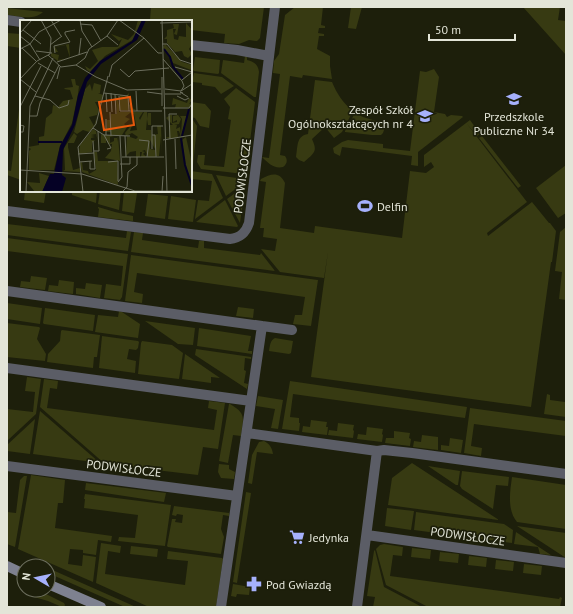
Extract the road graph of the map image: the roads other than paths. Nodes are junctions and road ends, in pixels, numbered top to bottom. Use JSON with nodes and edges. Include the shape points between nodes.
{"nodes":[{"id":1,"x":275,"y":7,"type":"edge"},
{"id":2,"x":7,"y":20,"type":"edge"},
{"id":3,"x":20,"y":22,"type":"edge"},
{"id":4,"x":192,"y":44,"type":"edge"},
{"id":5,"x":269,"y":56,"type":"junction"},
{"id":6,"x":7,"y":211,"type":"edge"},
{"id":7,"x":7,"y":291,"type":"edge"},
{"id":8,"x":262,"y":326,"type":"junction"},
{"id":9,"x":292,"y":330,"type":"dead end"},
{"id":10,"x":7,"y":368,"type":"edge"},
{"id":11,"x":251,"y":401,"type":"junction"},
{"id":12,"x":247,"y":433,"type":"junction"},
{"id":13,"x":377,"y":451,"type":"junction"},
{"id":14,"x":7,"y":466,"type":"edge"},
{"id":15,"x":566,"y":474,"type":"edge"},
{"id":16,"x":237,"y":496,"type":"junction"},
{"id":17,"x":367,"y":535,"type":"junction"},
{"id":18,"x":566,"y":563,"type":"edge"},
{"id":19,"x":56,"y":587,"type":"edge"},
{"id":20,"x":101,"y":607,"type":"edge"},
{"id":21,"x":221,"y":607,"type":"edge"},
{"id":22,"x":357,"y":607,"type":"edge"}],
"edges":[{"from":1,"to":5,"type":"street","name":"PODWISŁOCZE"},
{"from":2,"to":3,"type":"street"},
{"from":4,"to":5,"type":"street"},
{"from":5,"to":6,"type":"street","name":"PODWISŁOCZE","via":[[249,223],[245,232],[235,239]]},
{"from":7,"to":8,"type":"street"},
{"from":8,"to":9,"type":"street"},
{"from":8,"to":11,"type":"street"},
{"from":10,"to":11,"type":"street"},
{"from":11,"to":12,"type":"street"},
{"from":12,"to":13,"type":"street"},
{"from":12,"to":16,"type":"street"},
{"from":13,"to":15,"type":"street","via":[[412,453]]},
{"from":13,"to":17,"type":"street"},
{"from":14,"to":16,"type":"street","name":"PODWISŁOCZE"},
{"from":16,"to":21,"type":"street"},
{"from":17,"to":18,"type":"street","name":"PODWISŁOCZE"},
{"from":17,"to":22,"type":"street"},
{"from":19,"to":20,"type":"street"}]}
